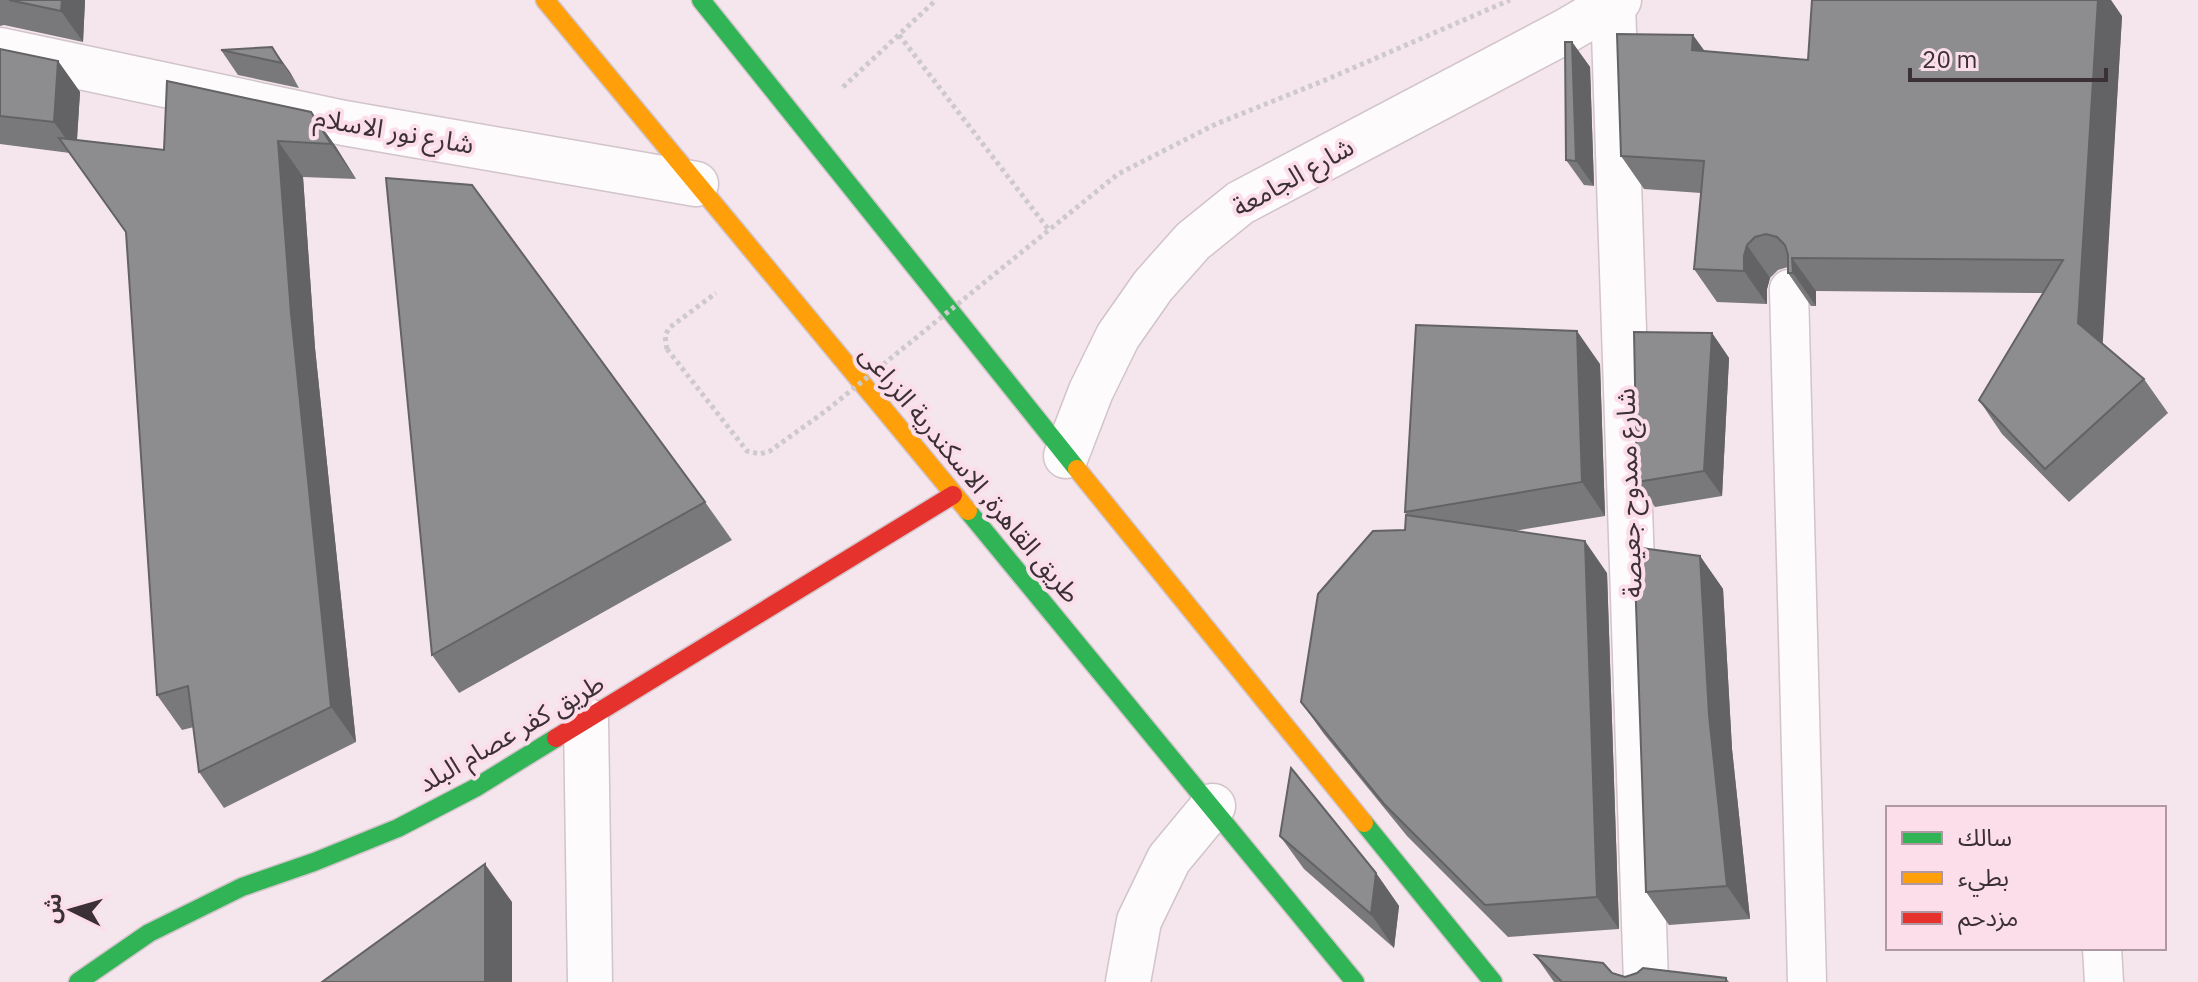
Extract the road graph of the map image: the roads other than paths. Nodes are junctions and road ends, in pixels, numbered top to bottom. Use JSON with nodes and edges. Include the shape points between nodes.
{"nodes":[{"id":1,"x":545,"y":0,"type":"edge"},
{"id":2,"x":701,"y":0,"type":"edge"},
{"id":3,"x":1616,"y":2,"type":"edge"},
{"id":4,"x":0,"y":50,"type":"edge"},
{"id":5,"x":696,"y":184,"type":"junction"},
{"id":6,"x":1789,"y":289,"type":"edge"},
{"id":7,"x":1066,"y":456,"type":"junction"},
{"id":8,"x":953,"y":495,"type":"junction"},
{"id":9,"x":586,"y":720,"type":"junction"},
{"id":10,"x":1213,"y":806,"type":"junction"},
{"id":11,"x":2102,"y":950,"type":"edge"},
{"id":12,"x":78,"y":982,"type":"edge"},
{"id":13,"x":590,"y":982,"type":"edge"},
{"id":14,"x":1128,"y":982,"type":"edge"},
{"id":15,"x":1355,"y":982,"type":"edge"},
{"id":16,"x":1493,"y":982,"type":"edge"},
{"id":17,"x":1646,"y":982,"type":"edge"},
{"id":18,"x":1807,"y":982,"type":"edge"},
{"id":19,"x":2104,"y":982,"type":"edge"}],
"edges":[{"from":1,"to":5,"type":"main road","name":"طريق القاهرة, الاسكندرية الزراعى"},
{"from":2,"to":7,"type":"main road"},
{"from":3,"to":7,"type":"street","name":"شارع الجامعة","via":[[1240,203],[1193,241],[1118,336]]},
{"from":3,"to":17,"type":"street","name":"شارع ممدوح جعيصة"},
{"from":4,"to":5,"type":"street","name":"شارع نور الاسلام","via":[[344,123]]},
{"from":5,"to":8,"type":"main road","name":"طريق القاهرة, الاسكندرية الزراعى"},
{"from":6,"to":18,"type":"lane"},
{"from":7,"to":16,"type":"main road"},
{"from":8,"to":9,"type":"main road","name":"طريق كفر عصام البلد"},
{"from":8,"to":10,"type":"main road","name":"طريق القاهرة, الاسكندرية الزراعى"},
{"from":9,"to":12,"type":"main road","name":"طريق كفر عصام البلد","via":[[398,828],[242,887],[149,933]]},
{"from":9,"to":13,"type":"street"},
{"from":10,"to":14,"type":"street","via":[[1169,859],[1139,921]]},
{"from":10,"to":15,"type":"main road","name":"طريق القاهرة, الاسكندرية الزراعى"},
{"from":11,"to":19,"type":"lane"}]}
